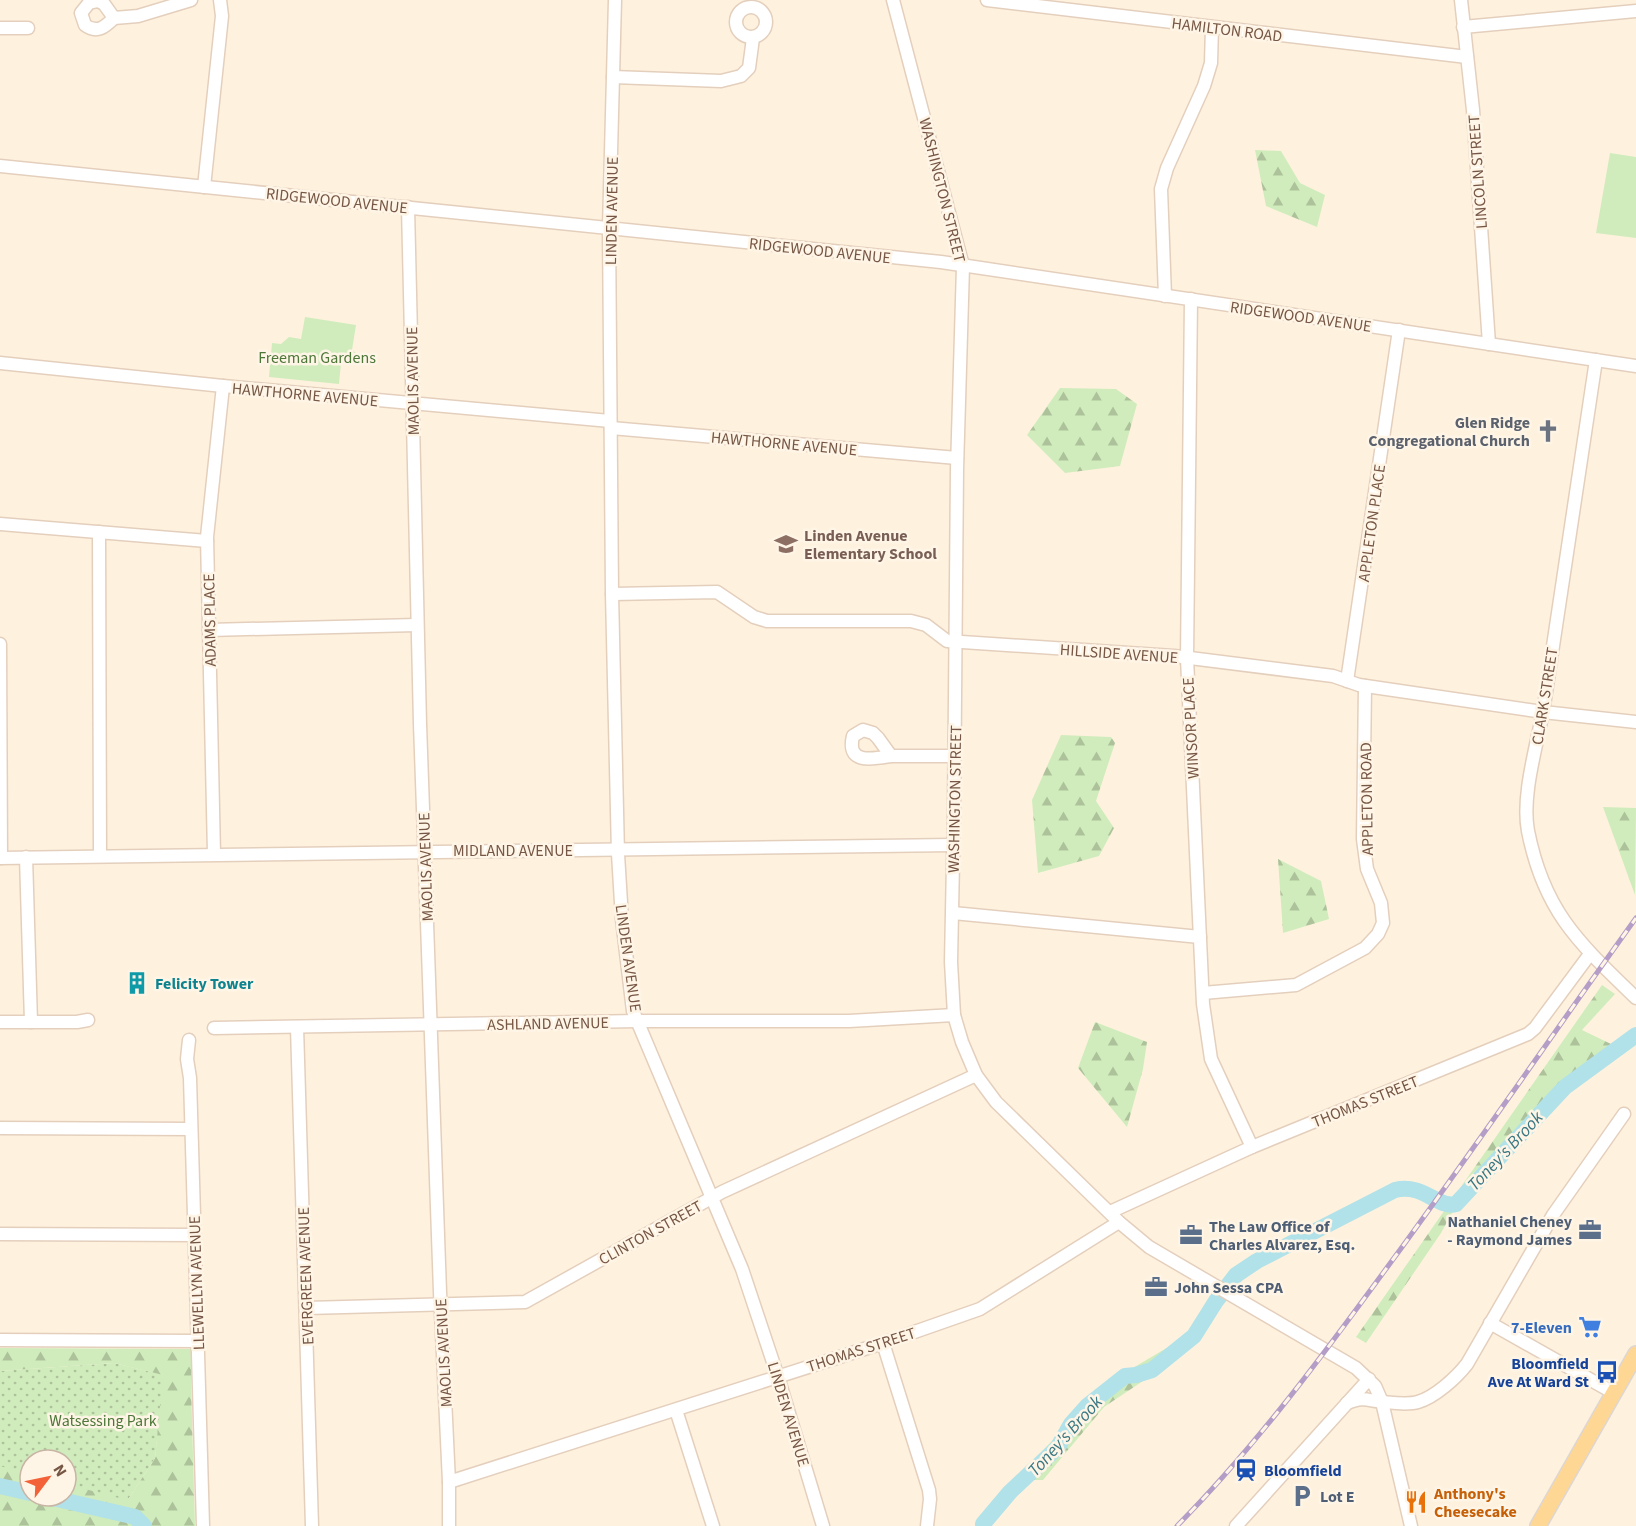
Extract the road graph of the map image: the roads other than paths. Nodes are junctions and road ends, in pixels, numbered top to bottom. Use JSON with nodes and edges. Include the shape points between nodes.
{"nodes":[{"id":1,"x":191,"y":0,"type":"edge"},
{"id":2,"x":220,"y":0,"type":"edge"},
{"id":3,"x":615,"y":0,"type":"edge"},
{"id":4,"x":893,"y":0,"type":"edge"},
{"id":5,"x":987,"y":0,"type":"edge"},
{"id":6,"x":1461,"y":0,"type":"edge"},
{"id":7,"x":1636,"y":12,"type":"edge"},
{"id":8,"x":114,"y":18,"type":"dead end"},
{"id":9,"x":1212,"y":27,"type":"junction"},
{"id":10,"x":1463,"y":27,"type":"junction"},
{"id":11,"x":0,"y":28,"type":"edge"},
{"id":12,"x":28,"y":28,"type":"dead end"},
{"id":13,"x":753,"y":38,"type":"dead end"},
{"id":14,"x":1467,"y":57,"type":"junction"},
{"id":15,"x":613,"y":77,"type":"junction"},
{"id":16,"x":0,"y":166,"type":"edge"},
{"id":17,"x":204,"y":188,"type":"junction"},
{"id":18,"x":408,"y":207,"type":"junction"},
{"id":19,"x":609,"y":228,"type":"junction"},
{"id":20,"x":963,"y":266,"type":"junction"},
{"id":21,"x":1165,"y":296,"type":"junction"},
{"id":22,"x":1191,"y":299,"type":"junction"},
{"id":23,"x":1399,"y":330,"type":"junction"},
{"id":24,"x":1489,"y":344,"type":"junction"},
{"id":25,"x":1596,"y":360,"type":"junction"},
{"id":26,"x":0,"y":363,"type":"edge"},
{"id":27,"x":1636,"y":366,"type":"edge"},
{"id":28,"x":223,"y":386,"type":"junction"},
{"id":29,"x":412,"y":403,"type":"junction"},
{"id":30,"x":610,"y":425,"type":"junction"},
{"id":31,"x":957,"y":458,"type":"junction"},
{"id":32,"x":0,"y":524,"type":"edge"},
{"id":33,"x":99,"y":532,"type":"junction"},
{"id":34,"x":207,"y":541,"type":"junction"},
{"id":35,"x":612,"y":594,"type":"junction"},
{"id":36,"x":417,"y":624,"type":"junction"},
{"id":37,"x":209,"y":630,"type":"junction"},
{"id":38,"x":955,"y":642,"type":"junction"},
{"id":39,"x":0,"y":644,"type":"edge"},
{"id":40,"x":1187,"y":658,"type":"junction"},
{"id":41,"x":1347,"y":681,"type":"junction"},
{"id":42,"x":1365,"y":686,"type":"junction"},
{"id":43,"x":1543,"y":712,"type":"junction"},
{"id":44,"x":1636,"y":722,"type":"edge"},
{"id":45,"x":891,"y":756,"type":"dead end"},
{"id":46,"x":955,"y":756,"type":"junction"},
{"id":47,"x":953,"y":844,"type":"junction"},
{"id":48,"x":424,"y":850,"type":"junction"},
{"id":49,"x":618,"y":850,"type":"junction"},
{"id":50,"x":214,"y":854,"type":"junction"},
{"id":51,"x":100,"y":856,"type":"junction"},
{"id":52,"x":26,"y":857,"type":"junction"},
{"id":53,"x":0,"y":858,"type":"edge"},
{"id":54,"x":952,"y":913,"type":"junction"},
{"id":55,"x":1200,"y":937,"type":"junction"},
{"id":56,"x":1590,"y":954,"type":"junction"},
{"id":57,"x":1203,"y":993,"type":"junction"},
{"id":58,"x":1636,"y":998,"type":"edge"},
{"id":59,"x":954,"y":1015,"type":"junction"},
{"id":60,"x":88,"y":1020,"type":"dead end"},
{"id":61,"x":638,"y":1021,"type":"junction"},
{"id":62,"x":0,"y":1022,"type":"edge"},
{"id":63,"x":31,"y":1022,"type":"junction"},
{"id":64,"x":430,"y":1024,"type":"junction"},
{"id":65,"x":297,"y":1027,"type":"junction"},
{"id":66,"x":214,"y":1028,"type":"dead end"},
{"id":67,"x":189,"y":1040,"type":"dead end"},
{"id":68,"x":976,"y":1075,"type":"junction"},
{"id":69,"x":1624,"y":1114,"type":"dead end"},
{"id":70,"x":0,"y":1128,"type":"edge"},
{"id":71,"x":191,"y":1129,"type":"junction"},
{"id":72,"x":1252,"y":1148,"type":"junction"},
{"id":73,"x":712,"y":1197,"type":"junction"},
{"id":74,"x":1110,"y":1212,"type":"junction"},
{"id":75,"x":1119,"y":1222,"type":"junction"},
{"id":76,"x":0,"y":1234,"type":"edge"},
{"id":77,"x":195,"y":1235,"type":"junction"},
{"id":78,"x":440,"y":1303,"type":"junction"},
{"id":79,"x":307,"y":1308,"type":"junction"},
{"id":80,"x":1490,"y":1323,"type":"junction"},
{"id":81,"x":0,"y":1340,"type":"edge"},
{"id":82,"x":197,"y":1341,"type":"junction"},
{"id":83,"x":883,"y":1343,"type":"junction"},
{"id":84,"x":1636,"y":1354,"type":"edge"},
{"id":85,"x":778,"y":1377,"type":"junction"},
{"id":86,"x":1368,"y":1379,"type":"junction"},
{"id":87,"x":1614,"y":1393,"type":"junction"},
{"id":88,"x":1347,"y":1402,"type":"junction"},
{"id":89,"x":1382,"y":1402,"type":"junction"},
{"id":90,"x":676,"y":1410,"type":"junction"},
{"id":91,"x":449,"y":1482,"type":"junction"},
{"id":92,"x":203,"y":1526,"type":"edge"},
{"id":93,"x":312,"y":1526,"type":"edge"},
{"id":94,"x":449,"y":1526,"type":"edge"},
{"id":95,"x":713,"y":1526,"type":"edge"},
{"id":96,"x":823,"y":1526,"type":"edge"},
{"id":97,"x":927,"y":1526,"type":"edge"},
{"id":98,"x":1236,"y":1526,"type":"edge"},
{"id":99,"x":1411,"y":1526,"type":"edge"},
{"id":100,"x":1538,"y":1526,"type":"edge"}],
"edges":[{"from":1,"to":8,"type":"street","via":[[138,16]]},
{"from":2,"to":17,"type":"street","via":[[222,16]]},
{"from":3,"to":15,"type":"street","name":"LINDEN AVENUE"},
{"from":4,"to":20,"type":"street","name":"WASHINGTON STREET"},
{"from":5,"to":9,"type":"street","name":"HAMILTON ROAD"},
{"from":6,"to":10,"type":"street","name":"LINCOLN STREET"},
{"from":7,"to":10,"type":"street"},
{"from":9,"to":14,"type":"street","name":"HAMILTON ROAD"},
{"from":9,"to":21,"type":"street","via":[[1211,63],[1204,86],[1161,189]]},
{"from":10,"to":14,"type":"street","name":"LINCOLN STREET"},
{"from":11,"to":12,"type":"street"},
{"from":13,"to":15,"type":"street","via":[[749,68],[722,81]]},
{"from":14,"to":24,"type":"street","name":"LINCOLN STREET"},
{"from":15,"to":19,"type":"street","name":"LINDEN AVENUE"},
{"from":16,"to":17,"type":"street","name":"RIDGEWOOD AVENUE"},
{"from":17,"to":18,"type":"street","name":"RIDGEWOOD AVENUE"},
{"from":18,"to":19,"type":"street","name":"RIDGEWOOD AVENUE"},
{"from":18,"to":29,"type":"street","name":"MAOLIS AVENUE"},
{"from":19,"to":20,"type":"street","name":"RIDGEWOOD AVENUE"},
{"from":19,"to":30,"type":"street","name":"LINDEN AVENUE"},
{"from":20,"to":21,"type":"street","name":"RIDGEWOOD AVENUE"},
{"from":20,"to":31,"type":"street","name":"WASHINGTON STREET"},
{"from":21,"to":22,"type":"street","name":"RIDGEWOOD AVENUE"},
{"from":22,"to":23,"type":"street","name":"RIDGEWOOD AVENUE"},
{"from":22,"to":40,"type":"street","name":"WINSOR PLACE"},
{"from":23,"to":24,"type":"street","name":"RIDGEWOOD AVENUE"},
{"from":23,"to":41,"type":"street","name":"APPLETON PLACE"},
{"from":24,"to":25,"type":"street","name":"RIDGEWOOD AVENUE"},
{"from":25,"to":27,"type":"street","name":"RIDGEWOOD AVENUE"},
{"from":25,"to":43,"type":"street","name":"CLARK STREET"},
{"from":26,"to":28,"type":"street","name":"HAWTHORNE AVENUE"},
{"from":28,"to":29,"type":"street","name":"HAWTHORNE AVENUE"},
{"from":28,"to":34,"type":"street","name":"ADAMS PLACE"},
{"from":29,"to":30,"type":"street","name":"HAWTHORNE AVENUE"},
{"from":29,"to":36,"type":"street","name":"MAOLIS AVENUE"},
{"from":30,"to":31,"type":"street","name":"HAWTHORNE AVENUE"},
{"from":30,"to":35,"type":"street","name":"LINDEN AVENUE"},
{"from":31,"to":38,"type":"street","name":"WASHINGTON STREET"},
{"from":32,"to":33,"type":"street"},
{"from":33,"to":34,"type":"street"},
{"from":33,"to":51,"type":"street"},
{"from":34,"to":37,"type":"street","name":"ADAMS PLACE"},
{"from":35,"to":38,"type":"street","name":"HILLSIDE AVENUE","via":[[717,592],[767,621],[911,621]]},
{"from":35,"to":49,"type":"street","name":"LINDEN AVENUE"},
{"from":36,"to":37,"type":"street"},
{"from":36,"to":48,"type":"street","name":"MAOLIS AVENUE"},
{"from":37,"to":50,"type":"street","name":"ADAMS PLACE"},
{"from":38,"to":40,"type":"street","name":"HILLSIDE AVENUE"},
{"from":38,"to":46,"type":"street","name":"WASHINGTON STREET"},
{"from":39,"to":53,"type":"street"},
{"from":40,"to":41,"type":"street","name":"HILLSIDE AVENUE"},
{"from":40,"to":55,"type":"street","name":"WINSOR PLACE"},
{"from":41,"to":42,"type":"street","name":"HILLSIDE AVENUE"},
{"from":42,"to":43,"type":"street","name":"HILLSIDE AVENUE"},
{"from":42,"to":57,"type":"street","name":"APPLETON ROAD","via":[[1363,839],[1367,869],[1381,903],[1383,922],[1378,934],[1365,948],[1296,985]]},
{"from":43,"to":44,"type":"street","name":"HILLSIDE AVENUE"},
{"from":43,"to":56,"type":"street","name":"CLARK STREET","via":[[1526,804],[1527,830],[1549,898]]},
{"from":45,"to":46,"type":"street"},
{"from":46,"to":47,"type":"street","name":"WASHINGTON STREET"},
{"from":47,"to":49,"type":"street","name":"MIDLAND AVENUE"},
{"from":47,"to":54,"type":"street","name":"WASHINGTON STREET"},
{"from":48,"to":49,"type":"street","name":"MIDLAND AVENUE"},
{"from":48,"to":50,"type":"street","name":"MIDLAND AVENUE"},
{"from":48,"to":64,"type":"street","name":"MAOLIS AVENUE"},
{"from":49,"to":61,"type":"street","name":"LINDEN AVENUE","via":[[622,919],[633,1011]]},
{"from":50,"to":51,"type":"street","name":"MIDLAND AVENUE"},
{"from":51,"to":52,"type":"street","name":"MIDLAND AVENUE"},
{"from":52,"to":53,"type":"street","name":"MIDLAND AVENUE"},
{"from":52,"to":63,"type":"street"},
{"from":54,"to":55,"type":"street"},
{"from":54,"to":59,"type":"street","name":"WASHINGTON STREET"},
{"from":55,"to":57,"type":"street","name":"WINSOR PLACE"},
{"from":56,"to":58,"type":"street","name":"CLARK STREET"},
{"from":56,"to":72,"type":"street","name":"THOMAS STREET","via":[[1528,1034]]},
{"from":57,"to":72,"type":"street","name":"WINSOR PLACE","via":[[1211,1059]]},
{"from":59,"to":61,"type":"street","name":"ASHLAND AVENUE","via":[[849,1022]]},
{"from":59,"to":68,"type":"street","name":"WASHINGTON STREET"},
{"from":60,"to":63,"type":"street"},
{"from":61,"to":64,"type":"street","name":"ASHLAND AVENUE"},
{"from":61,"to":73,"type":"street","name":"LINDEN AVENUE"},
{"from":62,"to":63,"type":"street"},
{"from":64,"to":65,"type":"street","name":"ASHLAND AVENUE"},
{"from":64,"to":78,"type":"street","name":"MAOLIS AVENUE"},
{"from":65,"to":66,"type":"street","name":"ASHLAND AVENUE"},
{"from":65,"to":79,"type":"street","name":"EVERGREEN AVENUE"},
{"from":67,"to":71,"type":"street","name":"LLEWELLYN AVENUE"},
{"from":68,"to":73,"type":"street","name":"CLINTON STREET"},
{"from":68,"to":74,"type":"street","name":"WASHINGTON STREET","via":[[996,1102]]},
{"from":69,"to":80,"type":"street","via":[[1553,1215]]},
{"from":70,"to":71,"type":"street"},
{"from":71,"to":77,"type":"street","name":"LLEWELLYN AVENUE"},
{"from":72,"to":74,"type":"street","name":"THOMAS STREET"},
{"from":73,"to":78,"type":"street","name":"CLINTON STREET","via":[[525,1302]]},
{"from":73,"to":85,"type":"street","name":"LINDEN AVENUE","via":[[742,1269]]},
{"from":74,"to":75,"type":"street","name":"WASHINGTON STREET"},
{"from":75,"to":83,"type":"street","name":"THOMAS STREET","via":[[980,1309]]},
{"from":75,"to":86,"type":"street","name":"WASHINGTON STREET","via":[[1149,1247],[1356,1368]]},
{"from":76,"to":77,"type":"street"},
{"from":77,"to":82,"type":"street","name":"LLEWELLYN AVENUE"},
{"from":78,"to":79,"type":"street","name":"CLINTON STREET"},
{"from":78,"to":91,"type":"street","name":"MAOLIS AVENUE"},
{"from":79,"to":93,"type":"street","name":"EVERGREEN AVENUE"},
{"from":80,"to":87,"type":"street"},
{"from":80,"to":89,"type":"street","via":[[1463,1369],[1429,1398],[1416,1403]]},
{"from":81,"to":82,"type":"street"},
{"from":82,"to":92,"type":"street","name":"LLEWELLYN AVENUE"},
{"from":83,"to":85,"type":"street","name":"THOMAS STREET"},
{"from":83,"to":97,"type":"street","via":[[929,1490]]},
{"from":84,"to":87,"type":"main road"},
{"from":85,"to":90,"type":"street","name":"THOMAS STREET"},
{"from":85,"to":96,"type":"street","name":"LINDEN AVENUE"},
{"from":86,"to":88,"type":"street"},
{"from":86,"to":89,"type":"street","name":"WASHINGTON STREET"},
{"from":87,"to":100,"type":"main road"},
{"from":88,"to":89,"type":"street","via":[[1370,1398]]},
{"from":88,"to":98,"type":"street"},
{"from":89,"to":99,"type":"street","name":"WASHINGTON STREET"},
{"from":90,"to":91,"type":"street","name":"THOMAS STREET"},
{"from":90,"to":95,"type":"street"},
{"from":91,"to":94,"type":"street","name":"MAOLIS AVENUE"}]}
